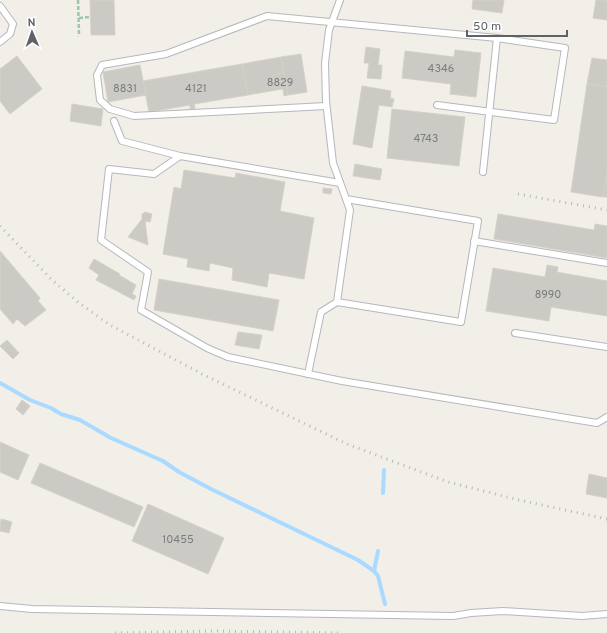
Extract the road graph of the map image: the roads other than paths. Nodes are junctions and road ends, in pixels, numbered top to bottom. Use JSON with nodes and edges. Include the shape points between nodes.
{"nodes":[{"id":1,"x":340,"y":0,"type":"edge"},
{"id":2,"x":0,"y":6,"type":"edge"},
{"id":3,"x":332,"y":21,"type":"junction"},
{"id":4,"x":497,"y":38,"type":"junction"},
{"id":5,"x":0,"y":42,"type":"edge"},
{"id":6,"x":438,"y":105,"type":"dead end"},
{"id":7,"x":326,"y":106,"type":"junction"},
{"id":8,"x":489,"y":112,"type":"junction"},
{"id":9,"x":114,"y":120,"type":"dead end"},
{"id":10,"x":180,"y":156,"type":"junction"},
{"id":11,"x":483,"y":172,"type":"dead end"},
{"id":12,"x":340,"y":183,"type":"junction"},
{"id":13,"x":346,"y":199,"type":"junction"},
{"id":14,"x":474,"y":241,"type":"junction"},
{"id":15,"x":607,"y":263,"type":"edge"},
{"id":16,"x":337,"y":302,"type":"junction"},
{"id":17,"x":515,"y":333,"type":"dead end"},
{"id":18,"x":607,"y":347,"type":"edge"},
{"id":19,"x":308,"y":374,"type":"junction"},
{"id":20,"x":607,"y":417,"type":"edge"},
{"id":21,"x":0,"y":606,"type":"edge"},
{"id":22,"x":607,"y":614,"type":"edge"}],
"edges":[{"from":1,"to":3,"type":"lane"},
{"from":2,"to":5,"type":"lane","via":[[13,24],[10,34]]},
{"from":3,"to":4,"type":"lane"},
{"from":3,"to":7,"type":"lane","via":[[325,63]]},
{"from":3,"to":7,"type":"lane","via":[[267,16],[166,54],[102,65],[97,75],[100,100],[110,109],[134,116]]},
{"from":4,"to":8,"type":"lane"},
{"from":4,"to":8,"type":"lane","via":[[565,48],[554,120]]},
{"from":6,"to":8,"type":"lane"},
{"from":7,"to":12,"type":"lane","via":[[333,163]]},
{"from":8,"to":11,"type":"lane"},
{"from":9,"to":10,"type":"lane","via":[[122,141]]},
{"from":10,"to":12,"type":"lane"},
{"from":10,"to":19,"type":"lane","via":[[154,174],[109,168],[101,240],[148,272],[141,310],[207,348],[228,357]]},
{"from":12,"to":13,"type":"lane"},
{"from":13,"to":14,"type":"lane","via":[[478,221]]},
{"from":13,"to":16,"type":"lane","via":[[350,210]]},
{"from":14,"to":15,"type":"lane"},
{"from":14,"to":16,"type":"lane","via":[[461,322]]},
{"from":16,"to":19,"type":"lane","via":[[321,312]]},
{"from":17,"to":18,"type":"lane"},
{"from":19,"to":20,"type":"lane","via":[[597,424]]},
{"from":21,"to":22,"type":"lane","via":[[32,609],[453,616],[503,611],[582,616]]}]}
